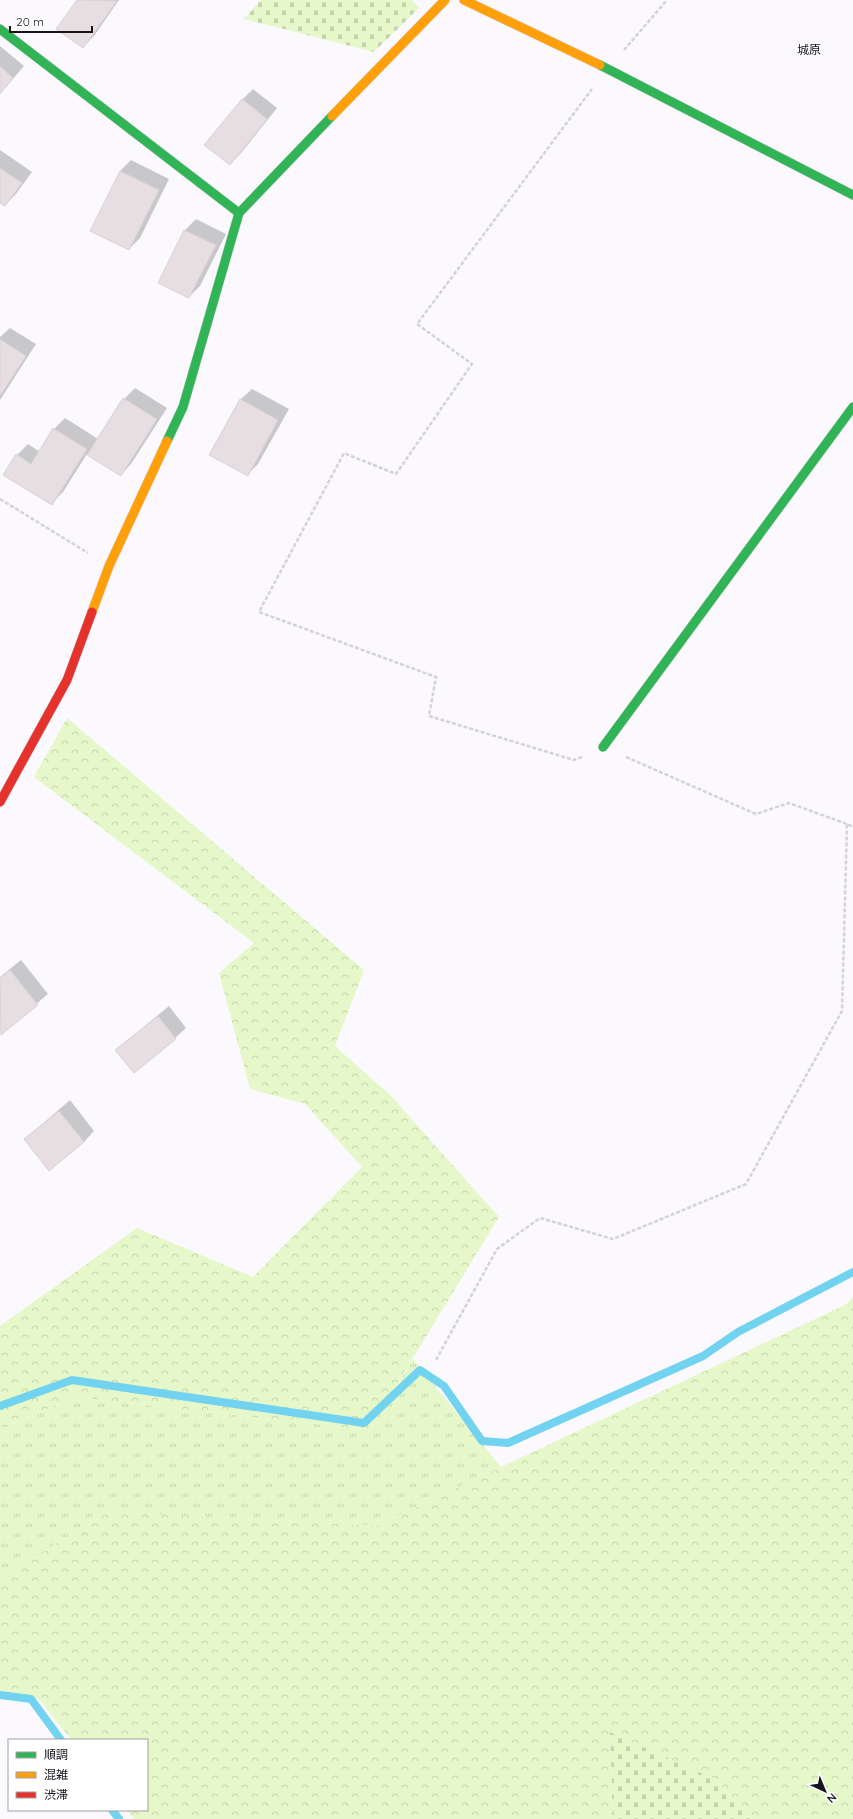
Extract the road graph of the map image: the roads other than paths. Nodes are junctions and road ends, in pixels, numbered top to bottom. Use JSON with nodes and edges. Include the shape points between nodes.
{"nodes":[{"id":1,"x":445,"y":0,"type":"edge"},
{"id":2,"x":464,"y":0,"type":"edge"},
{"id":3,"x":0,"y":29,"type":"edge"},
{"id":4,"x":853,"y":195,"type":"edge"},
{"id":5,"x":238,"y":213,"type":"junction"},
{"id":6,"x":853,"y":407,"type":"edge"},
{"id":7,"x":604,"y":747,"type":"road end"},
{"id":8,"x":0,"y":802,"type":"edge"}],
"edges":[{"from":1,"to":5,"type":"street"},
{"from":2,"to":4,"type":"street","via":[[608,68]]},
{"from":3,"to":5,"type":"street"},
{"from":5,"to":8,"type":"street","via":[[184,407],[109,566],[67,680]]},
{"from":6,"to":7,"type":"street"}]}
